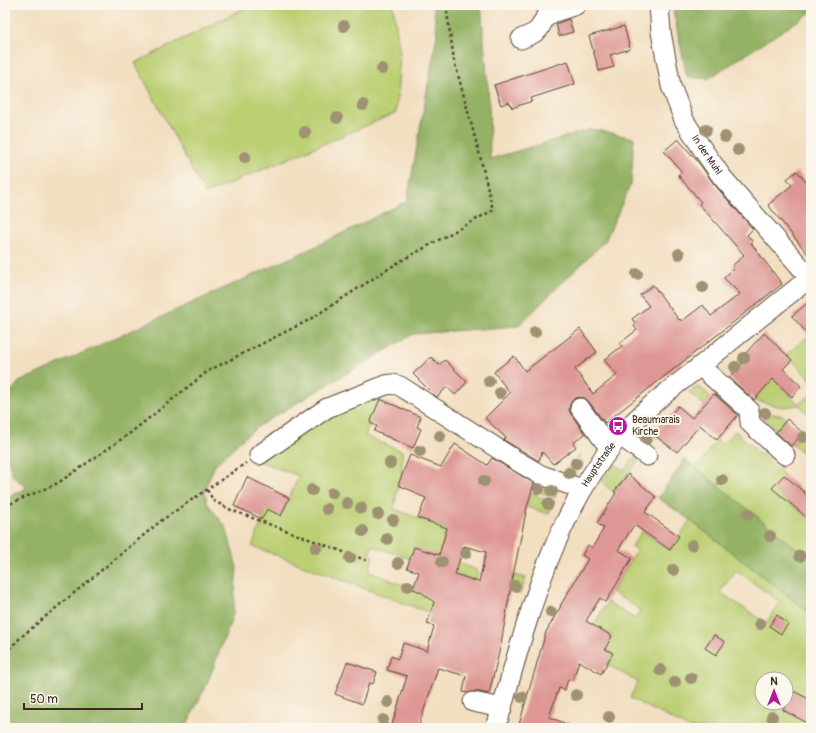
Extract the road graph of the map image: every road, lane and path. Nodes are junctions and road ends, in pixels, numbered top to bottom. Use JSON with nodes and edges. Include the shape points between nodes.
{"nodes":[{"id":1,"x":446,"y":5,"type":"edge"},
{"id":2,"x":576,"y":5,"type":"edge"},
{"id":3,"x":659,"y":5,"type":"edge"},
{"id":4,"x":521,"y":39,"type":"dead end"},
{"id":5,"x":811,"y":278,"type":"edge"},
{"id":6,"x":700,"y":366,"type":"junction"},
{"id":7,"x":580,"y":408,"type":"dead end"},
{"id":8,"x":615,"y":442,"type":"junction"},
{"id":9,"x":259,"y":455,"type":"joint"},
{"id":10,"x":786,"y":455,"type":"dead end"},
{"id":11,"x":647,"y":456,"type":"dead end"},
{"id":12,"x":207,"y":490,"type":"junction"},
{"id":13,"x":582,"y":490,"type":"junction"},
{"id":14,"x":5,"y":506,"type":"edge"},
{"id":15,"x":368,"y":561,"type":"dead end"},
{"id":16,"x":5,"y":653,"type":"edge"},
{"id":17,"x":473,"y":702,"type":"dead end"},
{"id":18,"x":502,"y":708,"type":"junction"},
{"id":19,"x":496,"y":728,"type":"edge"}],
"edges":[{"from":1,"to":14,"type":"path","via":[[454,60],[492,210],[399,262],[309,320],[208,371],[129,434],[58,483]]},
{"from":2,"to":4,"type":"street","via":[[552,13],[545,18],[534,34]]},
{"from":3,"to":5,"type":"street","name":"In der Muhl","via":[[671,86],[684,120],[722,177]]},
{"from":5,"to":6,"type":"street","name":"Hauptstraße"},
{"from":6,"to":8,"type":"street","name":"Hauptstraße","via":[[640,416]]},
{"from":6,"to":10,"type":"street","via":[[749,410],[750,423]]},
{"from":7,"to":8,"type":"street"},
{"from":8,"to":11,"type":"street"},
{"from":8,"to":13,"type":"street","name":"Hauptstraße"},
{"from":9,"to":12,"type":"path"},
{"from":9,"to":13,"type":"street","via":[[327,408],[393,384],[540,475]]},
{"from":12,"to":15,"type":"path","via":[[214,501],[230,510]]},
{"from":12,"to":16,"type":"path","via":[[162,520]]},
{"from":13,"to":18,"type":"street","name":"Hauptstraße","via":[[554,545],[527,622]]},
{"from":17,"to":18,"type":"street"},
{"from":18,"to":19,"type":"street","name":"Hauptstraße"}]}
